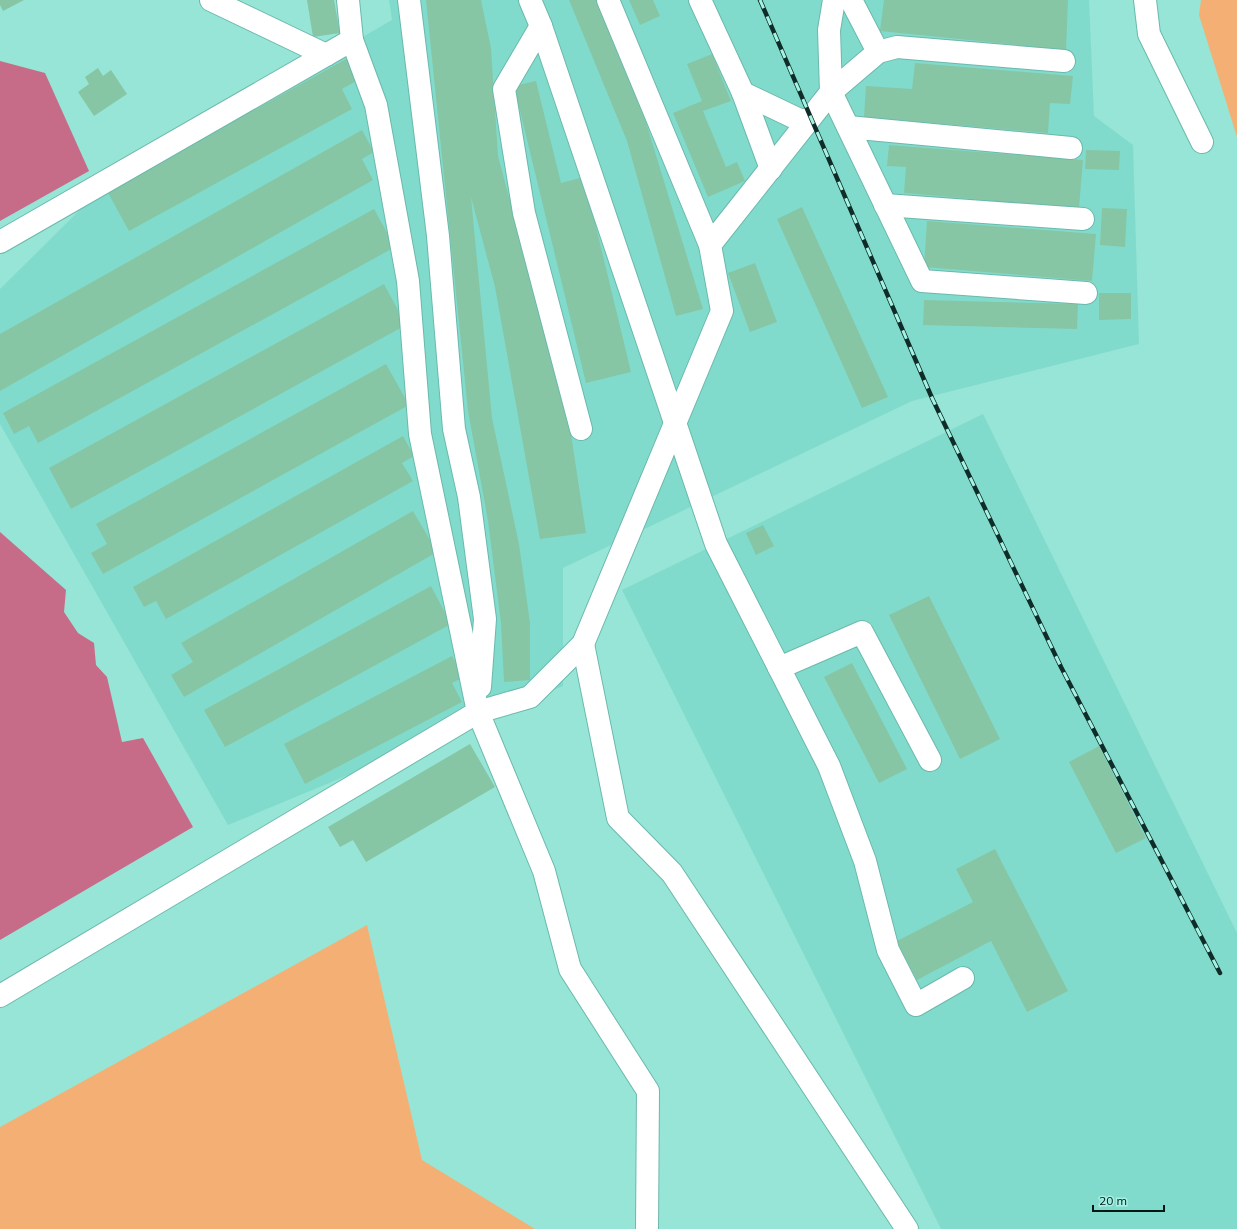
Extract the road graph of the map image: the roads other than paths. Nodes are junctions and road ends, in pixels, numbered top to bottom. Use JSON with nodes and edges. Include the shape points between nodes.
{"nodes":[{"id":1,"x":211,"y":0,"type":"edge"},
{"id":2,"x":348,"y":0,"type":"edge"},
{"id":3,"x":409,"y":0,"type":"edge"},
{"id":4,"x":530,"y":0,"type":"edge"},
{"id":5,"x":608,"y":0,"type":"edge"},
{"id":6,"x":700,"y":0,"type":"edge"},
{"id":7,"x":834,"y":0,"type":"edge"},
{"id":8,"x":851,"y":0,"type":"edge"},
{"id":9,"x":1145,"y":0,"type":"edge"},
{"id":10,"x":541,"y":26,"type":"junction"},
{"id":11,"x":352,"y":40,"type":"junction"},
{"id":12,"x":878,"y":52,"type":"junction"},
{"id":13,"x":326,"y":55,"type":"junction"},
{"id":14,"x":1064,"y":61,"type":"dead end"},
{"id":15,"x":831,"y":92,"type":"junction"},
{"id":16,"x":743,"y":93,"type":"junction"},
{"id":17,"x":806,"y":123,"type":"junction"},
{"id":18,"x":848,"y":127,"type":"junction"},
{"id":19,"x":1202,"y":142,"type":"dead end"},
{"id":20,"x":1070,"y":148,"type":"dead end"},
{"id":21,"x":771,"y":169,"type":"junction"},
{"id":22,"x":885,"y":205,"type":"junction"},
{"id":23,"x":1083,"y":220,"type":"dead end"},
{"id":24,"x":0,"y":242,"type":"edge"},
{"id":25,"x":710,"y":245,"type":"junction"},
{"id":26,"x":1086,"y":293,"type":"dead end"},
{"id":27,"x":675,"y":424,"type":"junction"},
{"id":28,"x":581,"y":429,"type":"dead end"},
{"id":29,"x":583,"y":644,"type":"junction"},
{"id":30,"x":780,"y":668,"type":"junction"},
{"id":31,"x":478,"y":712,"type":"junction"},
{"id":32,"x":930,"y":760,"type":"dead end"},
{"id":33,"x":963,"y":978,"type":"dead end"},
{"id":34,"x":0,"y":996,"type":"edge"},
{"id":35,"x":646,"y":1229,"type":"edge"},
{"id":36,"x":908,"y":1229,"type":"edge"}],
"edges":[{"from":1,"to":13,"type":"street"},
{"from":2,"to":11,"type":"street"},
{"from":3,"to":31,"type":"street","via":[[438,236],[454,429],[469,497],[486,619]]},
{"from":4,"to":10,"type":"street"},
{"from":5,"to":25,"type":"street"},
{"from":6,"to":16,"type":"street"},
{"from":7,"to":15,"type":"street","via":[[829,30]]},
{"from":8,"to":12,"type":"street"},
{"from":9,"to":19,"type":"street","via":[[1149,34]]},
{"from":10,"to":27,"type":"street"},
{"from":10,"to":28,"type":"street","via":[[504,89],[524,213]]},
{"from":11,"to":13,"type":"street"},
{"from":11,"to":31,"type":"street","via":[[376,106],[408,281],[420,434]]},
{"from":12,"to":14,"type":"street","via":[[897,47]]},
{"from":12,"to":15,"type":"street"},
{"from":13,"to":24,"type":"street"},
{"from":15,"to":17,"type":"street"},
{"from":15,"to":18,"type":"street"},
{"from":16,"to":17,"type":"street"},
{"from":16,"to":21,"type":"street"},
{"from":17,"to":21,"type":"street"},
{"from":18,"to":20,"type":"street"},
{"from":18,"to":22,"type":"street"},
{"from":21,"to":25,"type":"street"},
{"from":22,"to":23,"type":"street"},
{"from":22,"to":26,"type":"street","via":[[922,281]]},
{"from":25,"to":27,"type":"street","via":[[722,311]]},
{"from":27,"to":29,"type":"street"},
{"from":27,"to":30,"type":"street","via":[[716,544]]},
{"from":29,"to":31,"type":"street","via":[[530,697]]},
{"from":29,"to":36,"type":"street","via":[[618,818],[672,873]]},
{"from":30,"to":32,"type":"street","via":[[862,632]]},
{"from":30,"to":33,"type":"street","via":[[830,766],[865,861],[888,950],[916,1005]]},
{"from":31,"to":34,"type":"street"},
{"from":31,"to":35,"type":"street","via":[[544,871],[570,969],[648,1091]]}]}
